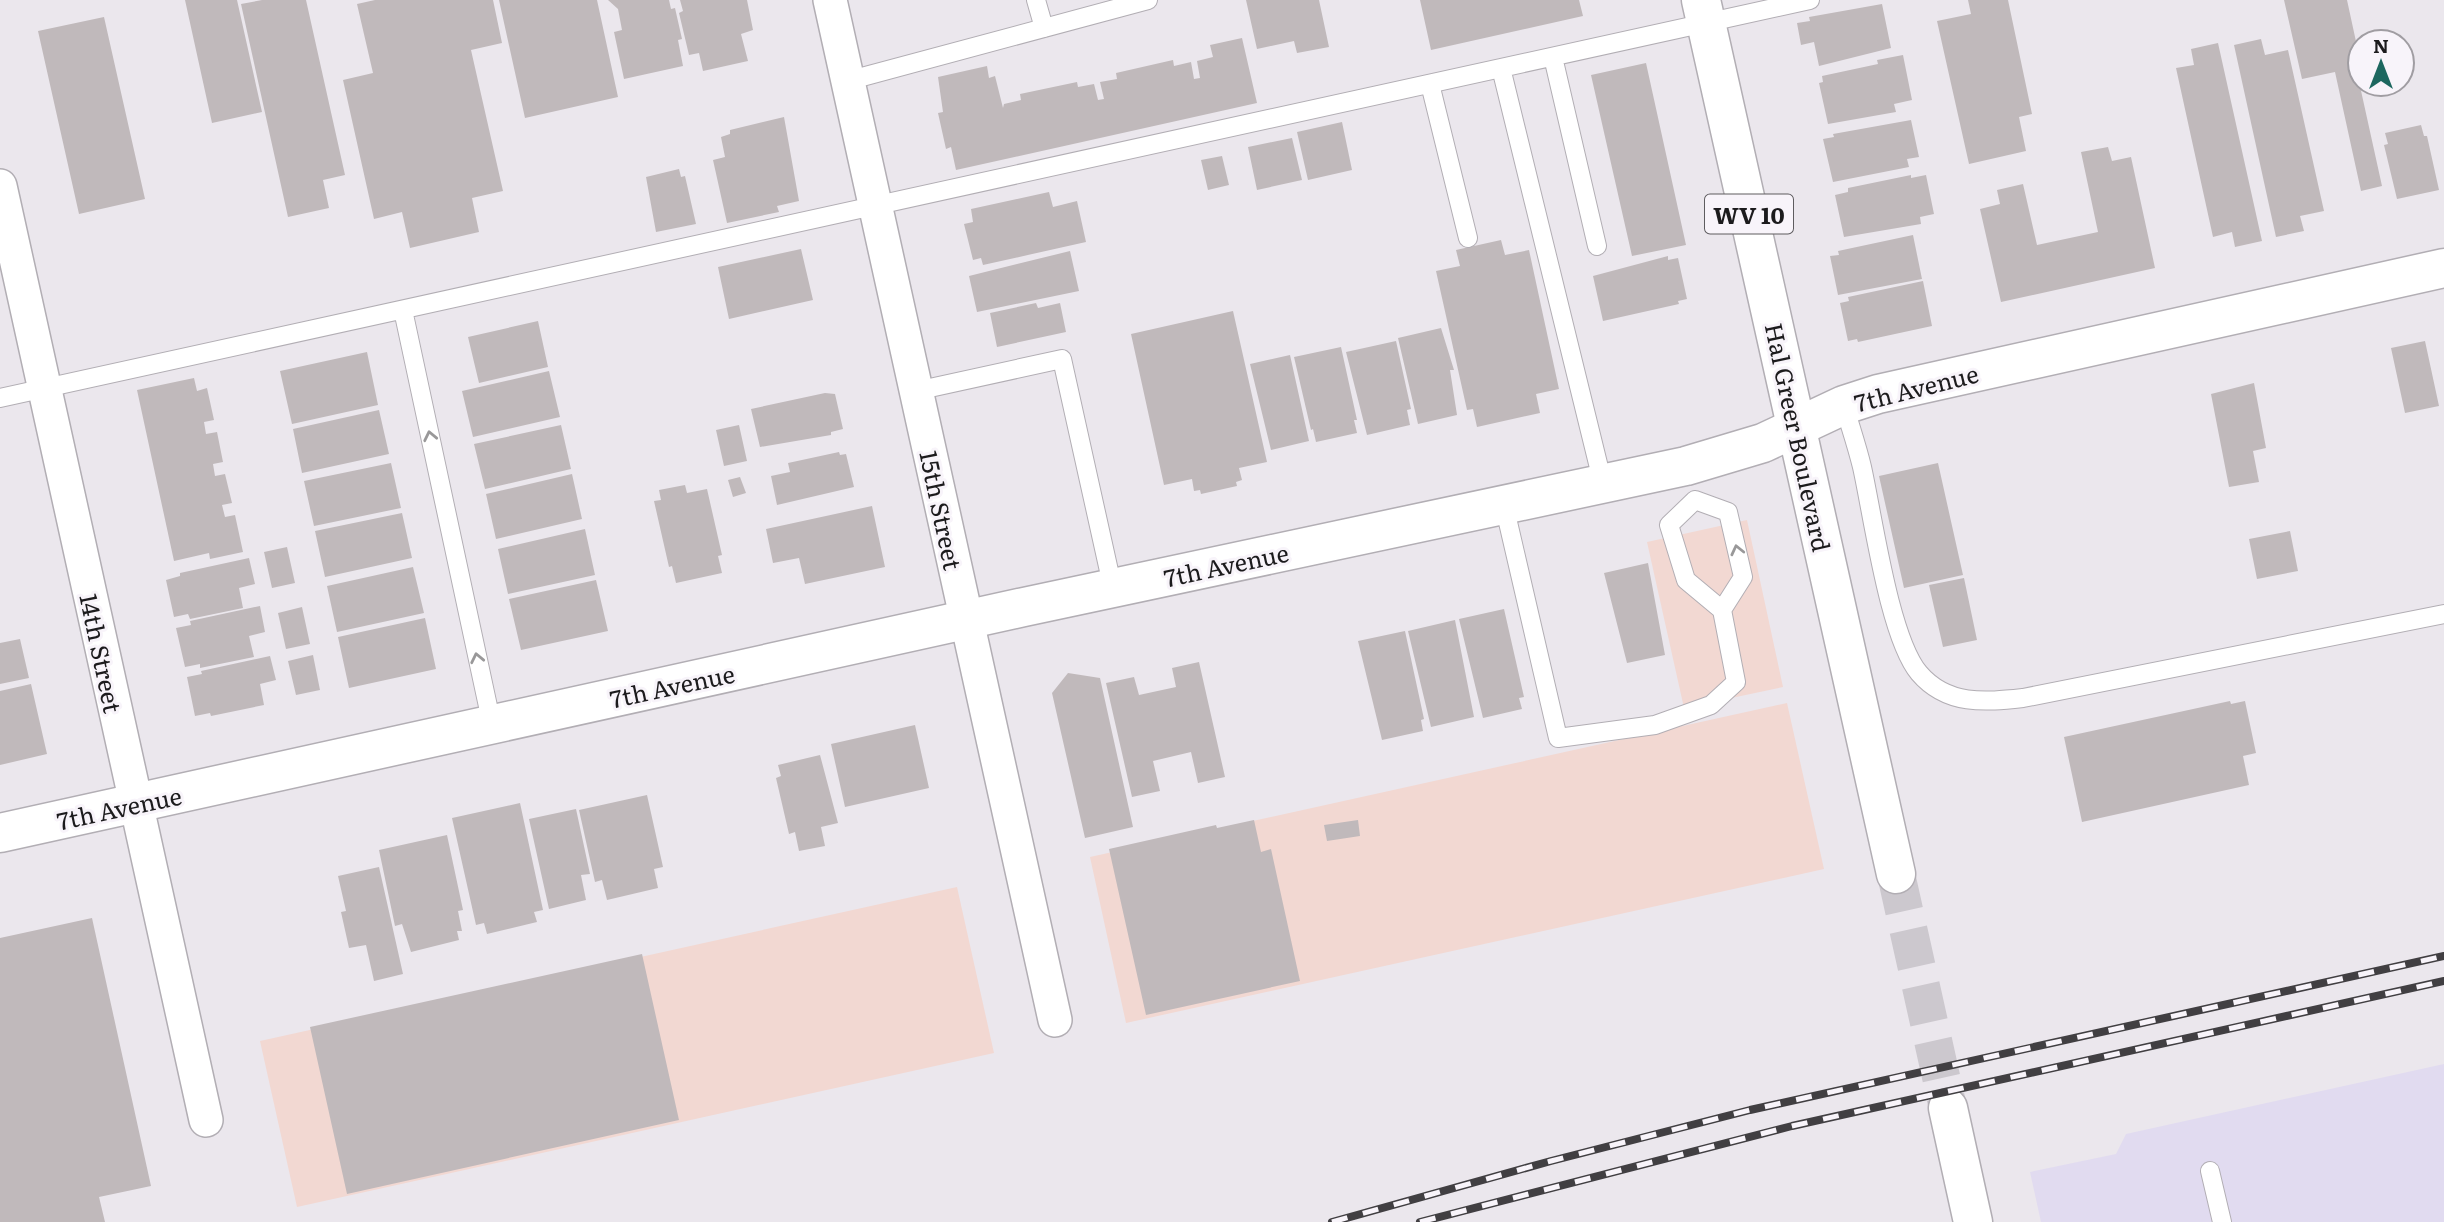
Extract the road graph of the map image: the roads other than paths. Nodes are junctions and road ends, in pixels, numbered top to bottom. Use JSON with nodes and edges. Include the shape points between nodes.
{"nodes":[{"id":1,"x":830,"y":0,"type":"edge"},
{"id":2,"x":1036,"y":0,"type":"edge"},
{"id":3,"x":1148,"y":0,"type":"edge"},
{"id":4,"x":1810,"y":0,"type":"edge"},
{"id":5,"x":1703,"y":12,"type":"edge"},
{"id":6,"x":1044,"y":28,"type":"junction"},
{"id":7,"x":1553,"y":57,"type":"junction"},
{"id":8,"x":1501,"y":68,"type":"junction"},
{"id":9,"x":847,"y":81,"type":"junction"},
{"id":10,"x":1430,"y":84,"type":"junction"},
{"id":11,"x":0,"y":186,"type":"edge"},
{"id":12,"x":875,"y":205,"type":"junction"},
{"id":13,"x":1468,"y":238,"type":"dead end"},
{"id":14,"x":1597,"y":246,"type":"dead end"},
{"id":15,"x":2444,"y":268,"type":"edge"},
{"id":16,"x":403,"y":310,"type":"junction"},
{"id":17,"x":45,"y":389,"type":"junction"},
{"id":18,"x":916,"y":391,"type":"junction"},
{"id":19,"x":0,"y":398,"type":"edge"},
{"id":20,"x":1844,"y":405,"type":"junction"},
{"id":21,"x":1798,"y":429,"type":"junction"},
{"id":22,"x":1690,"y":483,"type":"junction"},
{"id":23,"x":1603,"y":484,"type":"junction"},
{"id":24,"x":1504,"y":505,"type":"junction"},
{"id":25,"x":1113,"y":589,"type":"junction"},
{"id":26,"x":1721,"y":611,"type":"junction"},
{"id":27,"x":2444,"y":614,"type":"edge"},
{"id":28,"x":966,"y":620,"type":"junction"},
{"id":29,"x":492,"y":725,"type":"junction"},
{"id":30,"x":134,"y":804,"type":"junction"},
{"id":31,"x":0,"y":833,"type":"edge"},
{"id":32,"x":1896,"y":874,"type":"tunnel mouth"},
{"id":33,"x":1055,"y":1020,"type":"dead end"},
{"id":34,"x":1948,"y":1108,"type":"tunnel mouth"},
{"id":35,"x":205,"y":1120,"type":"dead end"},
{"id":36,"x":2210,"y":1171,"type":"dead end"},
{"id":37,"x":1973,"y":1222,"type":"edge"},
{"id":38,"x":2222,"y":1222,"type":"edge"}],
"edges":[{"from":1,"to":9,"type":"street","name":"15th Street"},
{"from":2,"to":6,"type":"lane"},
{"from":3,"to":6,"type":"lane"},
{"from":4,"to":5,"type":"lane"},
{"from":5,"to":7,"type":"lane"},
{"from":5,"to":21,"type":"street","name":"Hal Greer Boulevard","number":"WV 10"},
{"from":6,"to":9,"type":"lane"},
{"from":7,"to":8,"type":"lane"},
{"from":7,"to":14,"type":"lane"},
{"from":8,"to":10,"type":"lane"},
{"from":8,"to":23,"type":"lane"},
{"from":9,"to":12,"type":"street","name":"15th Street"},
{"from":10,"to":12,"type":"lane"},
{"from":10,"to":13,"type":"lane"},
{"from":11,"to":17,"type":"street","name":"14th Street"},
{"from":12,"to":16,"type":"lane"},
{"from":12,"to":18,"type":"street","name":"15th Street"},
{"from":15,"to":20,"type":"street","name":"7th Avenue"},
{"from":16,"to":17,"type":"lane"},
{"from":29,"to":16,"type":"lane","one_way":true},
{"from":17,"to":19,"type":"lane"},
{"from":17,"to":30,"type":"street","name":"14th Street"},
{"from":18,"to":25,"type":"lane","via":[[1062,359]]},
{"from":18,"to":28,"type":"street","name":"15th Street"},
{"from":20,"to":21,"type":"street","name":"7th Avenue"},
{"from":20,"to":27,"type":"lane","via":[[1910,658],[1920,674],[1948,694],[1978,703],[2023,698]]},
{"from":21,"to":22,"type":"street","name":"7th Avenue","via":[[1734,453]]},
{"from":21,"to":32,"type":"street","name":"Hal Greer Boulevard","number":"WV 10"},
{"from":22,"to":23,"type":"street","name":"7th Avenue"},
{"from":22,"to":26,"type":"lane","via":[[1670,525],[1685,580]]},
{"from":26,"to":22,"type":"lane","one_way":true,"via":[[1744,577],[1728,512]]},
{"from":23,"to":24,"type":"street","name":"7th Avenue"},
{"from":24,"to":25,"type":"street","name":"7th Avenue"},
{"from":24,"to":26,"type":"lane","via":[[1558,738],[1655,725],[1711,705],[1736,682]]},
{"from":25,"to":28,"type":"street","name":"7th Avenue"},
{"from":28,"to":29,"type":"street","name":"7th Avenue"},
{"from":28,"to":33,"type":"street","name":"15th Street"},
{"from":29,"to":30,"type":"street","name":"7th Avenue"},
{"from":30,"to":31,"type":"street","name":"7th Avenue"},
{"from":30,"to":35,"type":"street","name":"14th Street"},
{"from":34,"to":37,"type":"street"},
{"from":36,"to":38,"type":"lane"}]}
